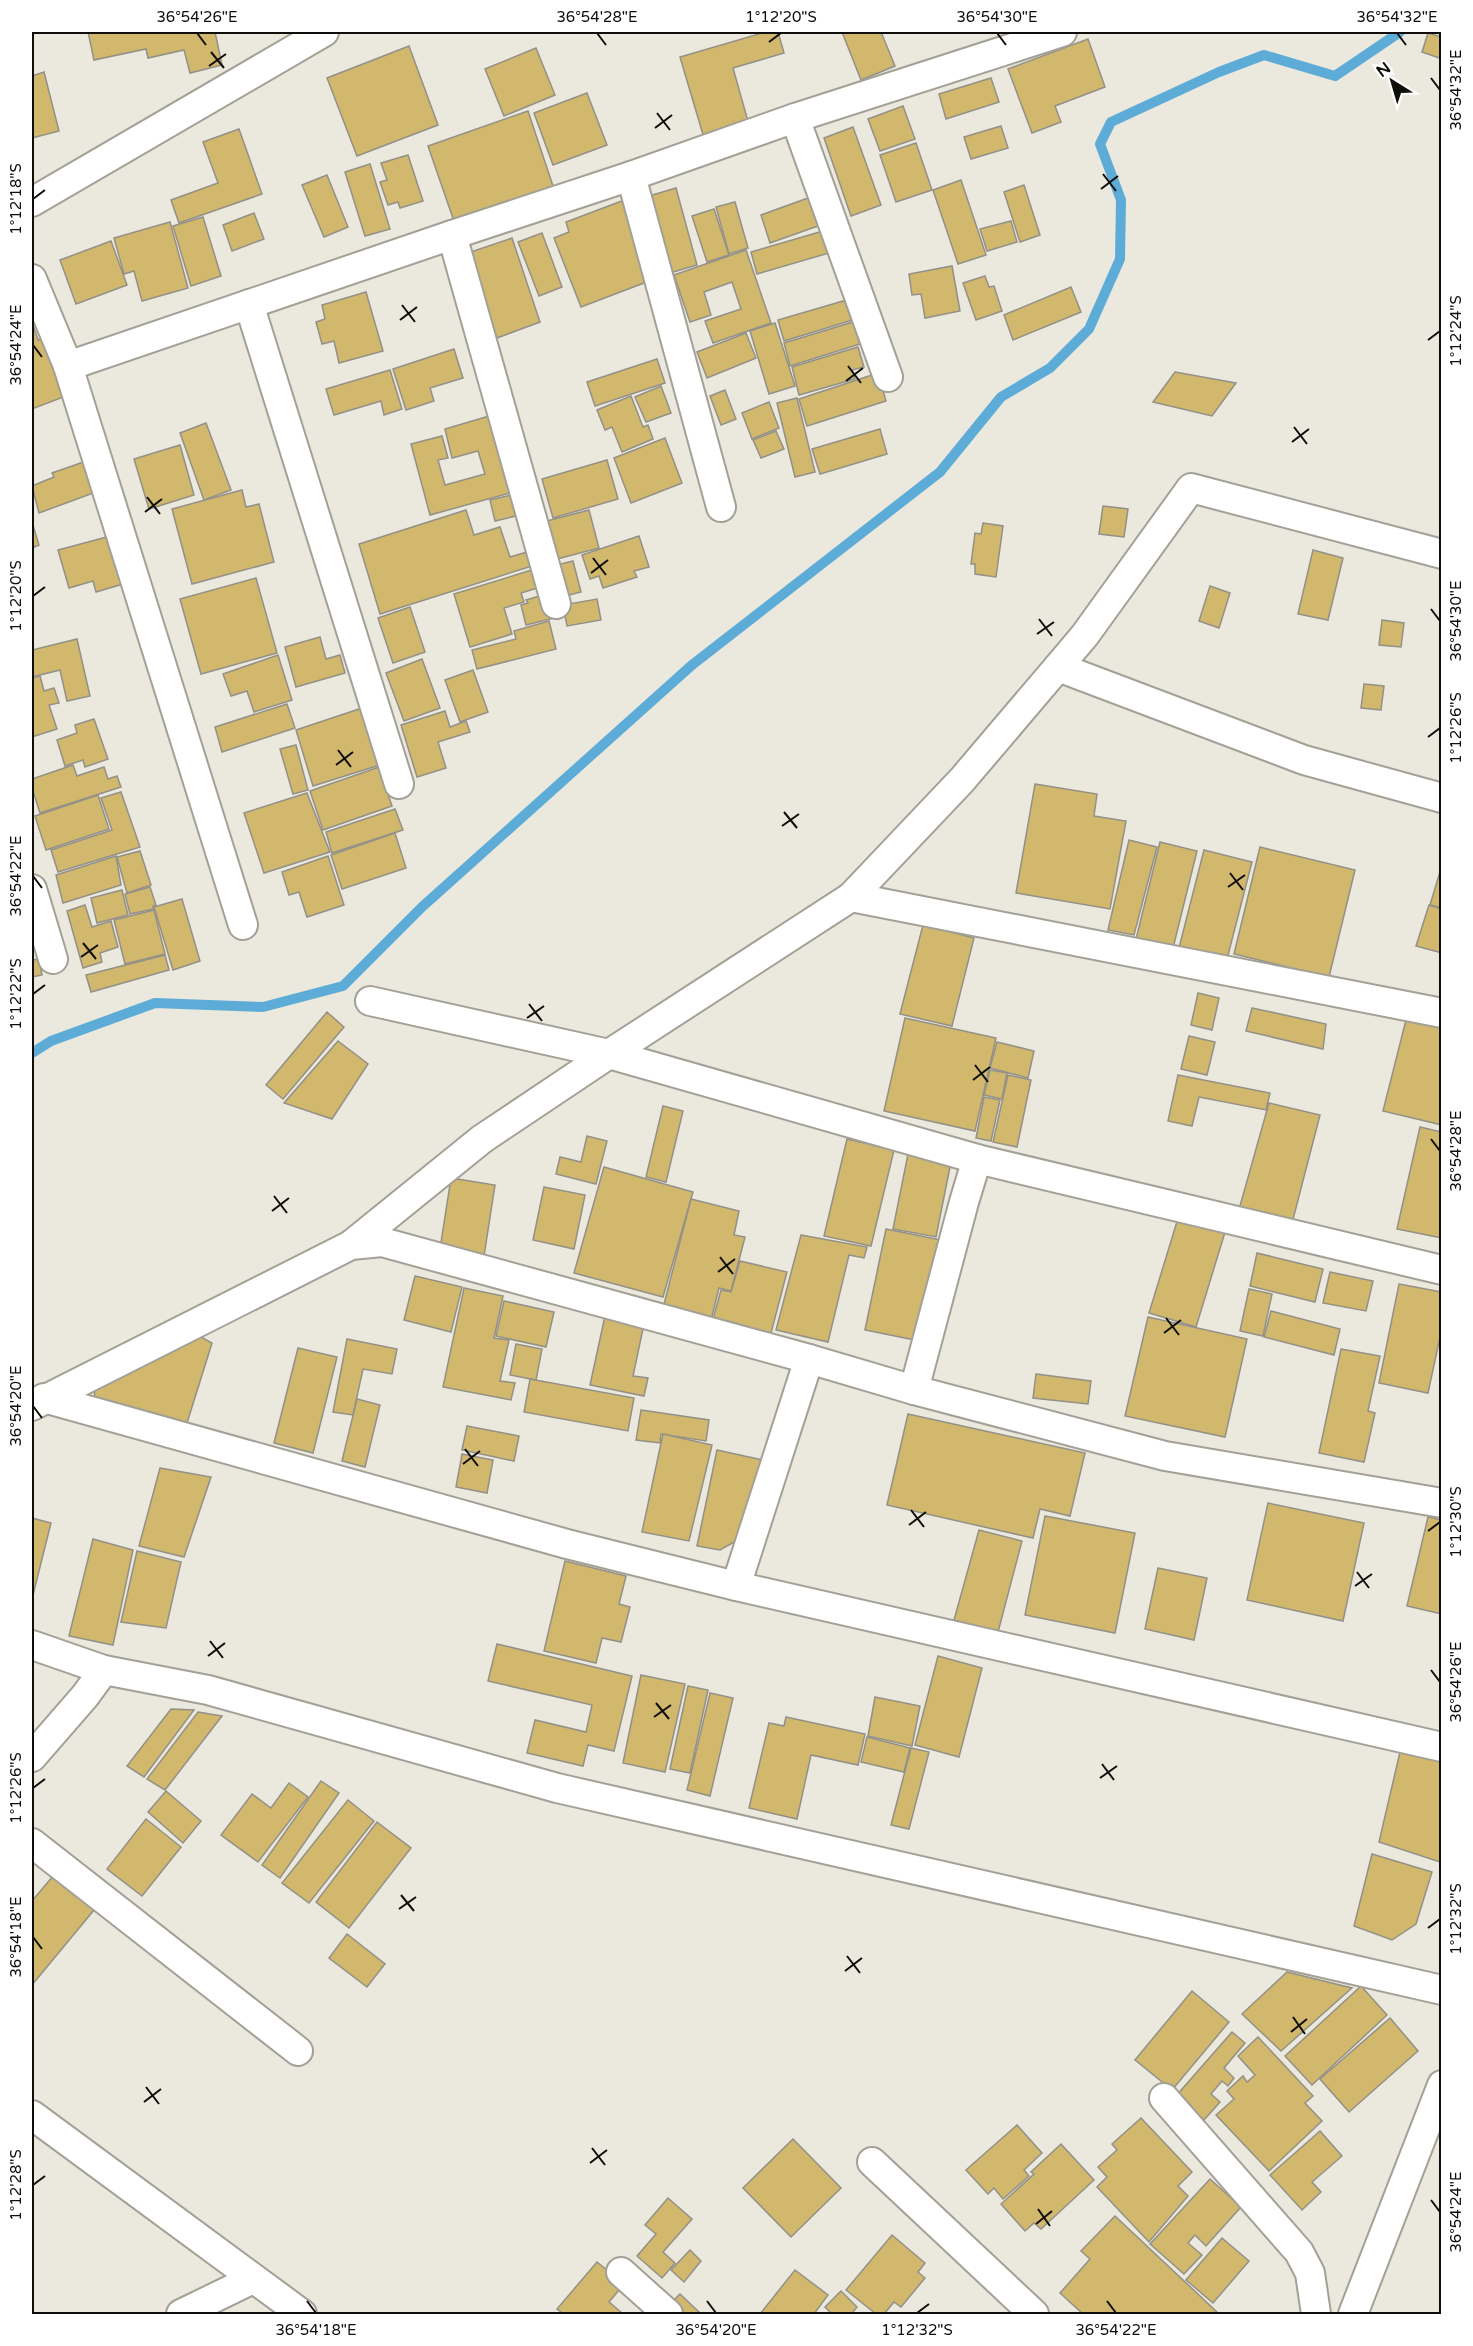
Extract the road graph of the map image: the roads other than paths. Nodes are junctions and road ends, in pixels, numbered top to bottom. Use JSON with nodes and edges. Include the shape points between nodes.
{"nodes":[{"id":1,"x":324,"y":32,"type":"edge"},
{"id":2,"x":1062,"y":32,"type":"edge"},
{"id":3,"x":795,"y":118,"type":"junction"},
{"id":4,"x":631,"y":176,"type":"junction"},
{"id":5,"x":32,"y":202,"type":"edge"},
{"id":6,"x":452,"y":235,"type":"junction"},
{"id":7,"x":32,"y":279,"type":"edge"},
{"id":8,"x":249,"y":304,"type":"junction"},
{"id":9,"x":68,"y":366,"type":"junction"},
{"id":10,"x":888,"y":377,"type":"dead end"},
{"id":11,"x":721,"y":507,"type":"dead end"},
{"id":12,"x":1442,"y":554,"type":"edge"},
{"id":13,"x":556,"y":604,"type":"dead end"},
{"id":14,"x":1059,"y":667,"type":"junction"},
{"id":15,"x":399,"y":784,"type":"dead end"},
{"id":16,"x":1442,"y":798,"type":"edge"},
{"id":17,"x":32,"y":889,"type":"edge"},
{"id":18,"x":851,"y":897,"type":"junction"},
{"id":19,"x":243,"y":925,"type":"dead end"},
{"id":20,"x":53,"y":959,"type":"dead end"},
{"id":21,"x":370,"y":1001,"type":"dead end"},
{"id":22,"x":1442,"y":1013,"type":"edge"},
{"id":23,"x":609,"y":1054,"type":"junction"},
{"id":24,"x":977,"y":1159,"type":"junction"},
{"id":25,"x":351,"y":1245,"type":"junction"},
{"id":26,"x":1442,"y":1270,"type":"edge"},
{"id":27,"x":809,"y":1359,"type":"junction"},
{"id":28,"x":914,"y":1390,"type":"junction"},
{"id":29,"x":38,"y":1402,"type":"edge"},
{"id":30,"x":1442,"y":1503,"type":"edge"},
{"id":31,"x":736,"y":1586,"type":"junction"},
{"id":32,"x":32,"y":1645,"type":"edge"},
{"id":33,"x":104,"y":1670,"type":"junction"},
{"id":34,"x":1442,"y":1747,"type":"edge"},
{"id":35,"x":32,"y":1757,"type":"edge"},
{"id":36,"x":32,"y":1843,"type":"edge"},
{"id":37,"x":1442,"y":1990,"type":"edge"},
{"id":38,"x":298,"y":2051,"type":"dead end"},
{"id":39,"x":1442,"y":2085,"type":"edge"},
{"id":40,"x":1164,"y":2098,"type":"dead end"},
{"id":41,"x":32,"y":2115,"type":"edge"},
{"id":42,"x":872,"y":2162,"type":"dead end"},
{"id":43,"x":621,"y":2272,"type":"dead end"},
{"id":44,"x":253,"y":2279,"type":"junction"},
{"id":45,"x":181,"y":2314,"type":"edge"},
{"id":46,"x":302,"y":2314,"type":"edge"},
{"id":47,"x":668,"y":2314,"type":"edge"},
{"id":48,"x":1034,"y":2314,"type":"edge"},
{"id":49,"x":1316,"y":2314,"type":"edge"},
{"id":50,"x":1353,"y":2314,"type":"edge"}],
"edges":[{"from":1,"to":5,"type":"street"},
{"from":2,"to":3,"type":"street"},
{"from":3,"to":4,"type":"street"},
{"from":3,"to":10,"type":"street"},
{"from":4,"to":6,"type":"street"},
{"from":4,"to":11,"type":"street"},
{"from":6,"to":8,"type":"street"},
{"from":6,"to":13,"type":"street"},
{"from":7,"to":9,"type":"street"},
{"from":8,"to":9,"type":"street"},
{"from":8,"to":15,"type":"street"},
{"from":9,"to":19,"type":"street"},
{"from":12,"to":14,"type":"street","via":[[1191,488]]},
{"from":14,"to":16,"type":"street","via":[[1304,760]]},
{"from":14,"to":18,"type":"street","via":[[962,780]]},
{"from":17,"to":20,"type":"street"},
{"from":18,"to":22,"type":"street"},
{"from":18,"to":23,"type":"street"},
{"from":21,"to":23,"type":"street"},
{"from":23,"to":24,"type":"street"},
{"from":23,"to":25,"type":"street","via":[[482,1139]]},
{"from":24,"to":26,"type":"street"},
{"from":24,"to":28,"type":"street"},
{"from":25,"to":27,"type":"street","via":[[382,1242]]},
{"from":25,"to":29,"type":"street"},
{"from":27,"to":28,"type":"street"},
{"from":27,"to":31,"type":"street"},
{"from":28,"to":30,"type":"street","via":[[1166,1456]]},
{"from":29,"to":31,"type":"street"},
{"from":31,"to":34,"type":"street"},
{"from":32,"to":33,"type":"street"},
{"from":33,"to":35,"type":"street"},
{"from":33,"to":37,"type":"street","via":[[208,1690],[557,1788]]},
{"from":36,"to":38,"type":"street"},
{"from":39,"to":50,"type":"street"},
{"from":40,"to":49,"type":"street","via":[[1299,2252],[1310,2273]]},
{"from":41,"to":44,"type":"street"},
{"from":42,"to":48,"type":"street"},
{"from":43,"to":47,"type":"street"},
{"from":44,"to":45,"type":"street"},
{"from":44,"to":46,"type":"street"}]}
